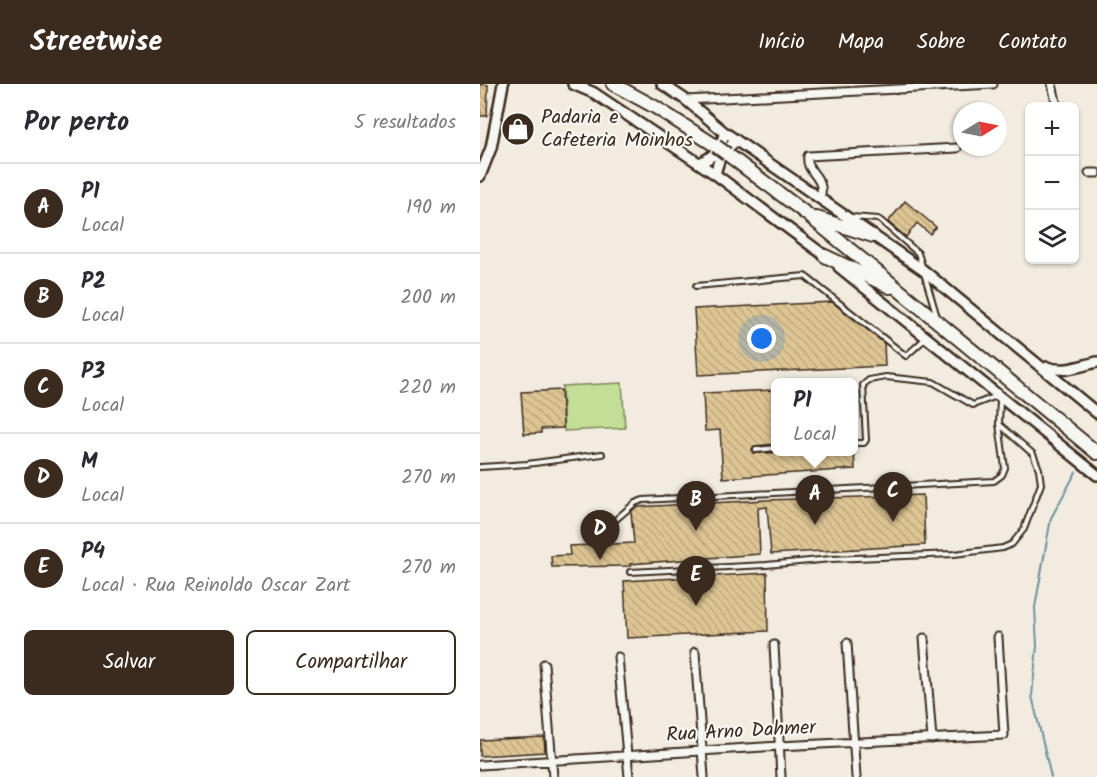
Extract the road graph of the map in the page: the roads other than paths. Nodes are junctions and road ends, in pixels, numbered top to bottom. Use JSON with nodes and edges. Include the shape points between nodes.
{"nodes":[{"id":1,"x":503,"y":84,"type":"edge"},
{"id":2,"x":573,"y":84,"type":"edge"},
{"id":3,"x":613,"y":84,"type":"edge"},
{"id":4,"x":662,"y":84,"type":"edge"},
{"id":5,"x":993,"y":84,"type":"edge"},
{"id":6,"x":1052,"y":84,"type":"edge"},
{"id":7,"x":686,"y":100,"type":"junction"},
{"id":8,"x":1056,"y":102,"type":"edge"},
{"id":9,"x":724,"y":132,"type":"junction"},
{"id":10,"x":736,"y":140,"type":"junction"},
{"id":11,"x":953,"y":148,"type":"edge"},
{"id":12,"x":699,"y":163,"type":"junction"},
{"id":13,"x":715,"y":174,"type":"junction"},
{"id":14,"x":480,"y":176,"type":"edge"},
{"id":15,"x":820,"y":199,"type":"junction"},
{"id":16,"x":808,"y":215,"type":"junction"},
{"id":17,"x":845,"y":216,"type":"junction"},
{"id":18,"x":873,"y":236,"type":"junction"},
{"id":19,"x":825,"y":256,"type":"junction"},
{"id":20,"x":923,"y":270,"type":"junction"},
{"id":21,"x":696,"y":286,"type":"dead end"},
{"id":22,"x":904,"y":294,"type":"junction"},
{"id":23,"x":938,"y":321,"type":"junction"},
{"id":24,"x":927,"y":337,"type":"junction"},
{"id":25,"x":1097,"y":362,"type":"edge"},
{"id":26,"x":1041,"y":366,"type":"junction"},
{"id":27,"x":1000,"y":395,"type":"junction"},
{"id":28,"x":1097,"y":413,"type":"edge"},
{"id":29,"x":999,"y":424,"type":"junction"},
{"id":30,"x":858,"y":443,"type":"edge"},
{"id":31,"x":771,"y":448,"type":"edge"},
{"id":32,"x":756,"y":450,"type":"dead end"},
{"id":33,"x":1097,"y":453,"type":"edge"},
{"id":34,"x":602,"y":454,"type":"dead end"},
{"id":35,"x":480,"y":467,"type":"edge"},
{"id":36,"x":1097,"y":475,"type":"edge"},
{"id":37,"x":606,"y":528,"type":"dead end"},
{"id":38,"x":630,"y":572,"type":"dead end"},
{"id":39,"x":998,"y":637,"type":"dead end"},
{"id":40,"x":924,"y":638,"type":"dead end"},
{"id":41,"x":847,"y":643,"type":"dead end"},
{"id":42,"x":774,"y":645,"type":"dead end"},
{"id":43,"x":695,"y":652,"type":"dead end"},
{"id":44,"x":618,"y":657,"type":"dead end"},
{"id":45,"x":544,"y":664,"type":"dead end"},
{"id":46,"x":932,"y":739,"type":"junction"},
{"id":47,"x":854,"y":742,"type":"junction"},
{"id":48,"x":779,"y":746,"type":"junction"},
{"id":49,"x":702,"y":750,"type":"junction"},
{"id":50,"x":627,"y":755,"type":"junction"},
{"id":51,"x":553,"y":759,"type":"junction"},
{"id":52,"x":480,"y":765,"type":"edge"},
{"id":53,"x":553,"y":777,"type":"edge"},
{"id":54,"x":629,"y":777,"type":"edge"},
{"id":55,"x":704,"y":777,"type":"edge"},
{"id":56,"x":781,"y":777,"type":"edge"},
{"id":57,"x":856,"y":777,"type":"edge"}],
"edges":[{"from":1,"to":14,"type":"main road","via":[[491,148]]},
{"from":2,"to":12,"type":"main road","via":[[594,93]]},
{"from":3,"to":16,"type":"highway","via":[[721,150]]},
{"from":4,"to":7,"type":"main road"},
{"from":5,"to":7,"type":"street"},
{"from":6,"to":8,"type":"street"},
{"from":7,"to":9,"type":"main road"},
{"from":9,"to":10,"type":"main road"},
{"from":9,"to":12,"type":"main road","via":[[716,152]]},
{"from":10,"to":13,"type":"main road","via":[[720,157]]},
{"from":10,"to":15,"type":"main road"},
{"from":11,"to":15,"type":"street","via":[[808,156],[809,167],[823,188]]},
{"from":12,"to":13,"type":"main road"},
{"from":13,"to":19,"type":"main road"},
{"from":15,"to":17,"type":"main road"},
{"from":16,"to":18,"type":"highway"},
{"from":16,"to":22,"type":"highway"},
{"from":17,"to":18,"type":"main road"},
{"from":17,"to":20,"type":"lane","via":[[878,219],[918,253]]},
{"from":18,"to":20,"type":"main road"},
{"from":19,"to":22,"type":"highway"},
{"from":19,"to":24,"type":"main road"},
{"from":20,"to":23,"type":"lane"},
{"from":20,"to":26,"type":"main road"},
{"from":21,"to":24,"type":"lane","via":[[805,276],[906,356]]},
{"from":22,"to":23,"type":"highway"},
{"from":23,"to":33,"type":"highway"},
{"from":24,"to":27,"type":"main road"},
{"from":25,"to":26,"type":"main road","via":[[1057,370]]},
{"from":26,"to":28,"type":"main road"},
{"from":27,"to":29,"type":"lane"},
{"from":27,"to":30,"type":"lane","via":[[973,405],[933,382],[886,377],[869,380],[863,385],[866,440]]},
{"from":27,"to":36,"type":"main road"},
{"from":29,"to":37,"type":"lane","via":[[1005,468],[994,481],[643,500]]},
{"from":29,"to":38,"type":"lane","via":[[1033,454],[1041,484],[1024,529],[1012,544],[1003,548]]},
{"from":31,"to":32,"type":"lane"},
{"from":34,"to":35,"type":"lane"},
{"from":39,"to":46,"type":"street","name":"Rua Arno Dahmer","via":[[1004,735]]},
{"from":40,"to":46,"type":"street"},
{"from":41,"to":47,"type":"street"},
{"from":42,"to":48,"type":"street"},
{"from":43,"to":49,"type":"street"},
{"from":44,"to":50,"type":"street"},
{"from":45,"to":51,"type":"street"},
{"from":46,"to":47,"type":"street","name":"Rua Arno Dahmer"},
{"from":47,"to":48,"type":"street","name":"Rua Arno Dahmer"},
{"from":47,"to":57,"type":"street"},
{"from":48,"to":49,"type":"street","name":"Rua Arno Dahmer"},
{"from":48,"to":56,"type":"street"},
{"from":49,"to":50,"type":"street","name":"Rua Arno Dahmer"},
{"from":49,"to":55,"type":"street"},
{"from":50,"to":51,"type":"street","name":"Rua Arno Dahmer"},
{"from":50,"to":54,"type":"street"},
{"from":51,"to":52,"type":"street","name":"Rua Arno Dahmer"},
{"from":51,"to":53,"type":"street"}]}
